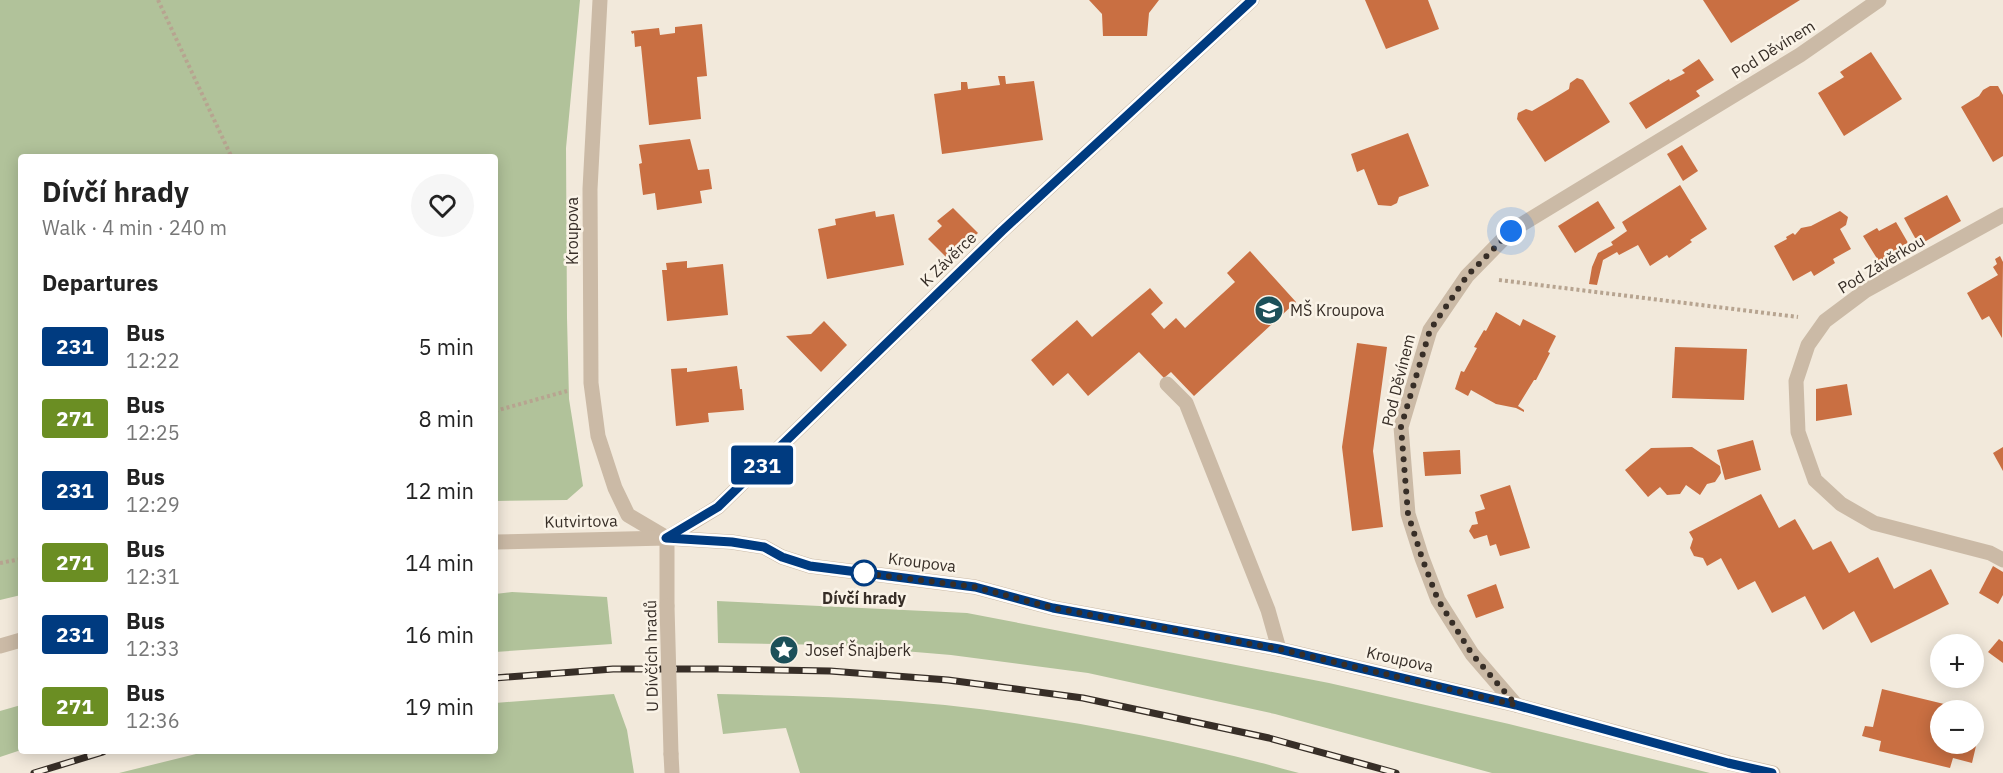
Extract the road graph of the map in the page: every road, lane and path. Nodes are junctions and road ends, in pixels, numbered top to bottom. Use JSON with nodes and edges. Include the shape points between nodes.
{"nodes":[{"id":1,"x":158,"y":0,"type":"edge"},
{"id":2,"x":600,"y":0,"type":"edge"},
{"id":3,"x":1252,"y":0,"type":"edge"},
{"id":4,"x":1879,"y":0,"type":"edge"},
{"id":5,"x":230,"y":154,"type":"edge"},
{"id":6,"x":2003,"y":215,"type":"edge"},
{"id":7,"x":1467,"y":276,"type":"junction"},
{"id":8,"x":1826,"y":321,"type":"junction"},
{"id":9,"x":591,"y":383,"type":"junction"},
{"id":10,"x":1167,"y":384,"type":"dead end"},
{"id":11,"x":498,"y":410,"type":"edge"},
{"id":12,"x":666,"y":538,"type":"junction"},
{"id":13,"x":498,"y":542,"type":"edge"},
{"id":14,"x":18,"y":560,"type":"edge"},
{"id":15,"x":2003,"y":560,"type":"edge"},
{"id":16,"x":0,"y":563,"type":"edge"},
{"id":17,"x":18,"y":641,"type":"edge"},
{"id":18,"x":0,"y":646,"type":"edge"},
{"id":19,"x":1279,"y":649,"type":"junction"},
{"id":20,"x":1516,"y":705,"type":"junction"},
{"id":21,"x":672,"y":773,"type":"edge"},
{"id":22,"x":1773,"y":773,"type":"edge"}],
"edges":[{"from":1,"to":5,"type":"path"},
{"from":2,"to":9,"type":"street","name":"Kroupova","via":[[590,189]]},
{"from":3,"to":12,"type":"street","name":"K Závěrce","via":[[1002,231],[718,507]]},
{"from":4,"to":7,"type":"street","name":"Pod Děvínem","via":[[1800,55],[1511,231]]},
{"from":6,"to":8,"type":"street","name":"Pod Závěrkou","via":[[1865,291]]},
{"from":7,"to":8,"type":"path"},
{"from":7,"to":20,"type":"street","name":"Pod Děvínem","via":[[1430,330],[1401,427],[1408,514],[1438,600],[1472,654]]},
{"from":8,"to":15,"type":"street","name":"Pod Závěrkou","via":[[1808,345],[1797,381],[1798,432],[1815,480],[1841,504],[1874,523],[1990,553]]},
{"from":9,"to":11,"type":"path"},
{"from":9,"to":12,"type":"street","name":"Kroupova","via":[[598,436],[628,515]]},
{"from":10,"to":19,"type":"street","via":[[1186,403],[1268,610]]},
{"from":12,"to":13,"type":"street","name":"Kutvirtova"},
{"from":12,"to":19,"type":"street","name":"Kroupova","via":[[764,547],[810,566],[975,587],[1053,608]]},
{"from":12,"to":21,"type":"street","name":"U Dívčích hradů","bridge":true},
{"from":14,"to":16,"type":"path"},
{"from":17,"to":18,"type":"street"},
{"from":19,"to":20,"type":"street","name":"Kroupova"},
{"from":20,"to":22,"type":"street"}]}
